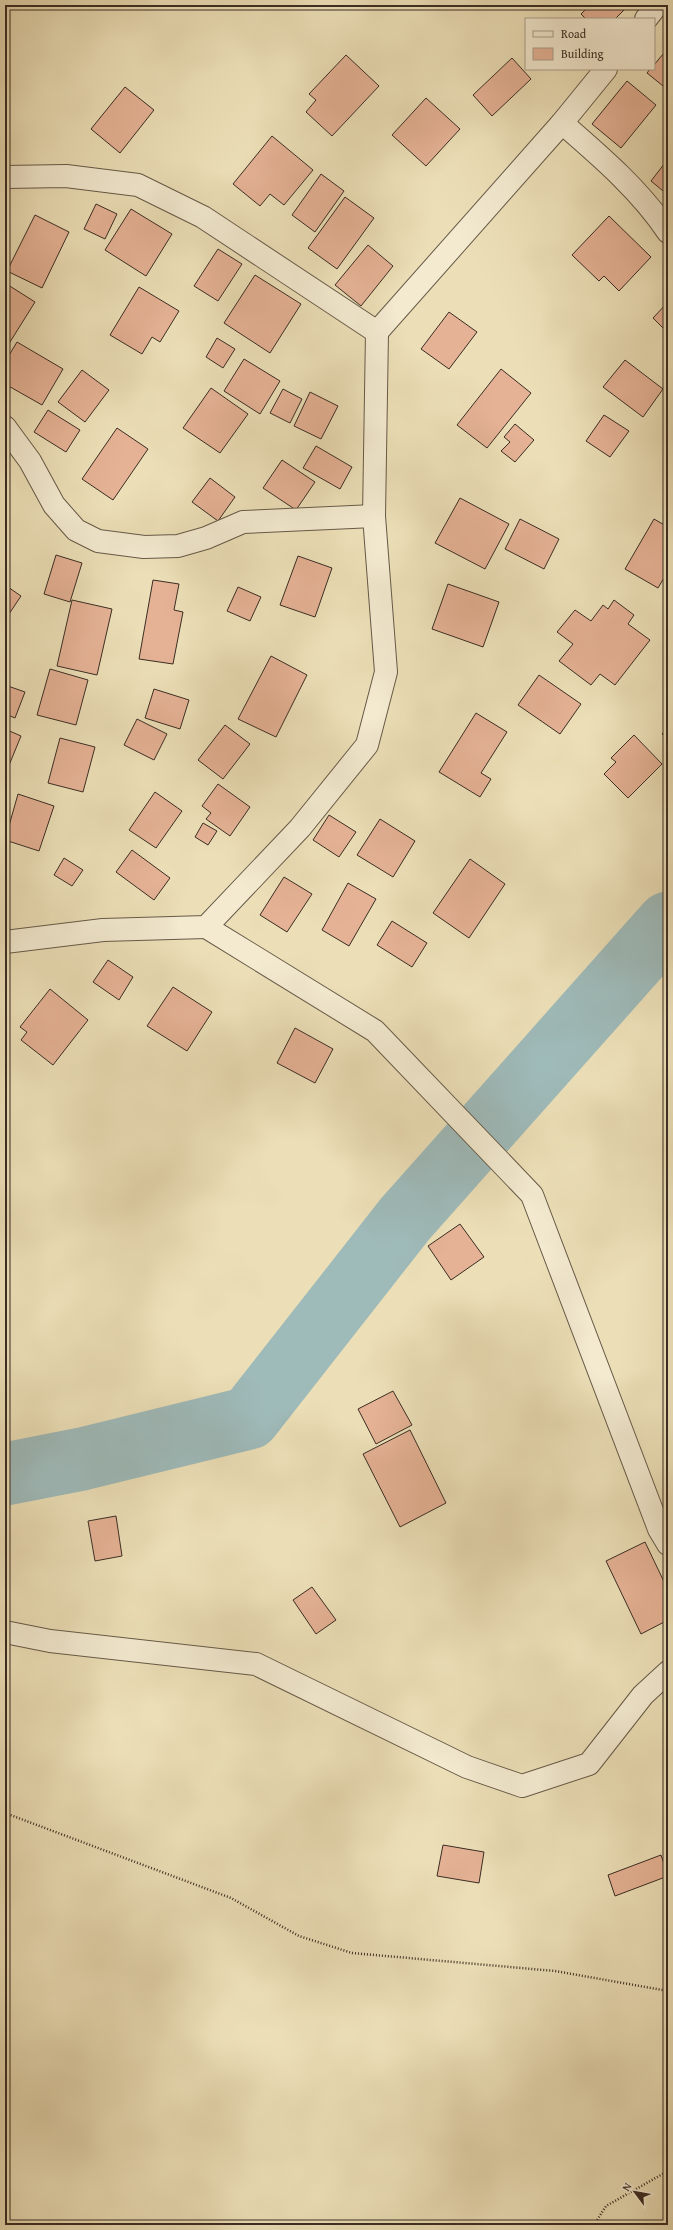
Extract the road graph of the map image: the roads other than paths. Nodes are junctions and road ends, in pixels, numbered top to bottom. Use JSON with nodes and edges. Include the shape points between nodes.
{"nodes":[{"id":1,"x":657,"y":5,"type":"edge"},
{"id":2,"x":647,"y":18,"type":"edge"},
{"id":3,"x":605,"y":70,"type":"edge"},
{"id":4,"x":562,"y":123,"type":"junction"},
{"id":5,"x":5,"y":177,"type":"edge"},
{"id":6,"x":668,"y":232,"type":"edge"},
{"id":7,"x":377,"y":332,"type":"junction"},
{"id":8,"x":5,"y":427,"type":"edge"},
{"id":9,"x":374,"y":516,"type":"junction"},
{"id":10,"x":206,"y":927,"type":"junction"},
{"id":11,"x":5,"y":942,"type":"edge"},
{"id":12,"x":668,"y":1544,"type":"edge"},
{"id":13,"x":5,"y":1632,"type":"edge"},
{"id":14,"x":668,"y":1672,"type":"edge"}],
"edges":[{"from":1,"to":2,"type":"street"},
{"from":3,"to":4,"type":"street"},
{"from":4,"to":6,"type":"street","via":[[603,158],[656,214]]},
{"from":4,"to":7,"type":"street"},
{"from":5,"to":7,"type":"street","via":[[66,176],[138,185],[203,217]]},
{"from":7,"to":9,"type":"street"},
{"from":8,"to":9,"type":"street","via":[[30,461],[54,505],[76,530],[98,541],[144,547],[178,546],[206,538],[243,522]]},
{"from":9,"to":10,"type":"street","via":[[386,672],[367,745],[300,828]]},
{"from":10,"to":11,"type":"street","via":[[103,930]]},
{"from":10,"to":12,"type":"street","via":[[375,1031],[532,1195],[659,1529]]},
{"from":13,"to":14,"type":"street","via":[[50,1642],[256,1664],[467,1768],[522,1786],[589,1764],[643,1695]]}]}
